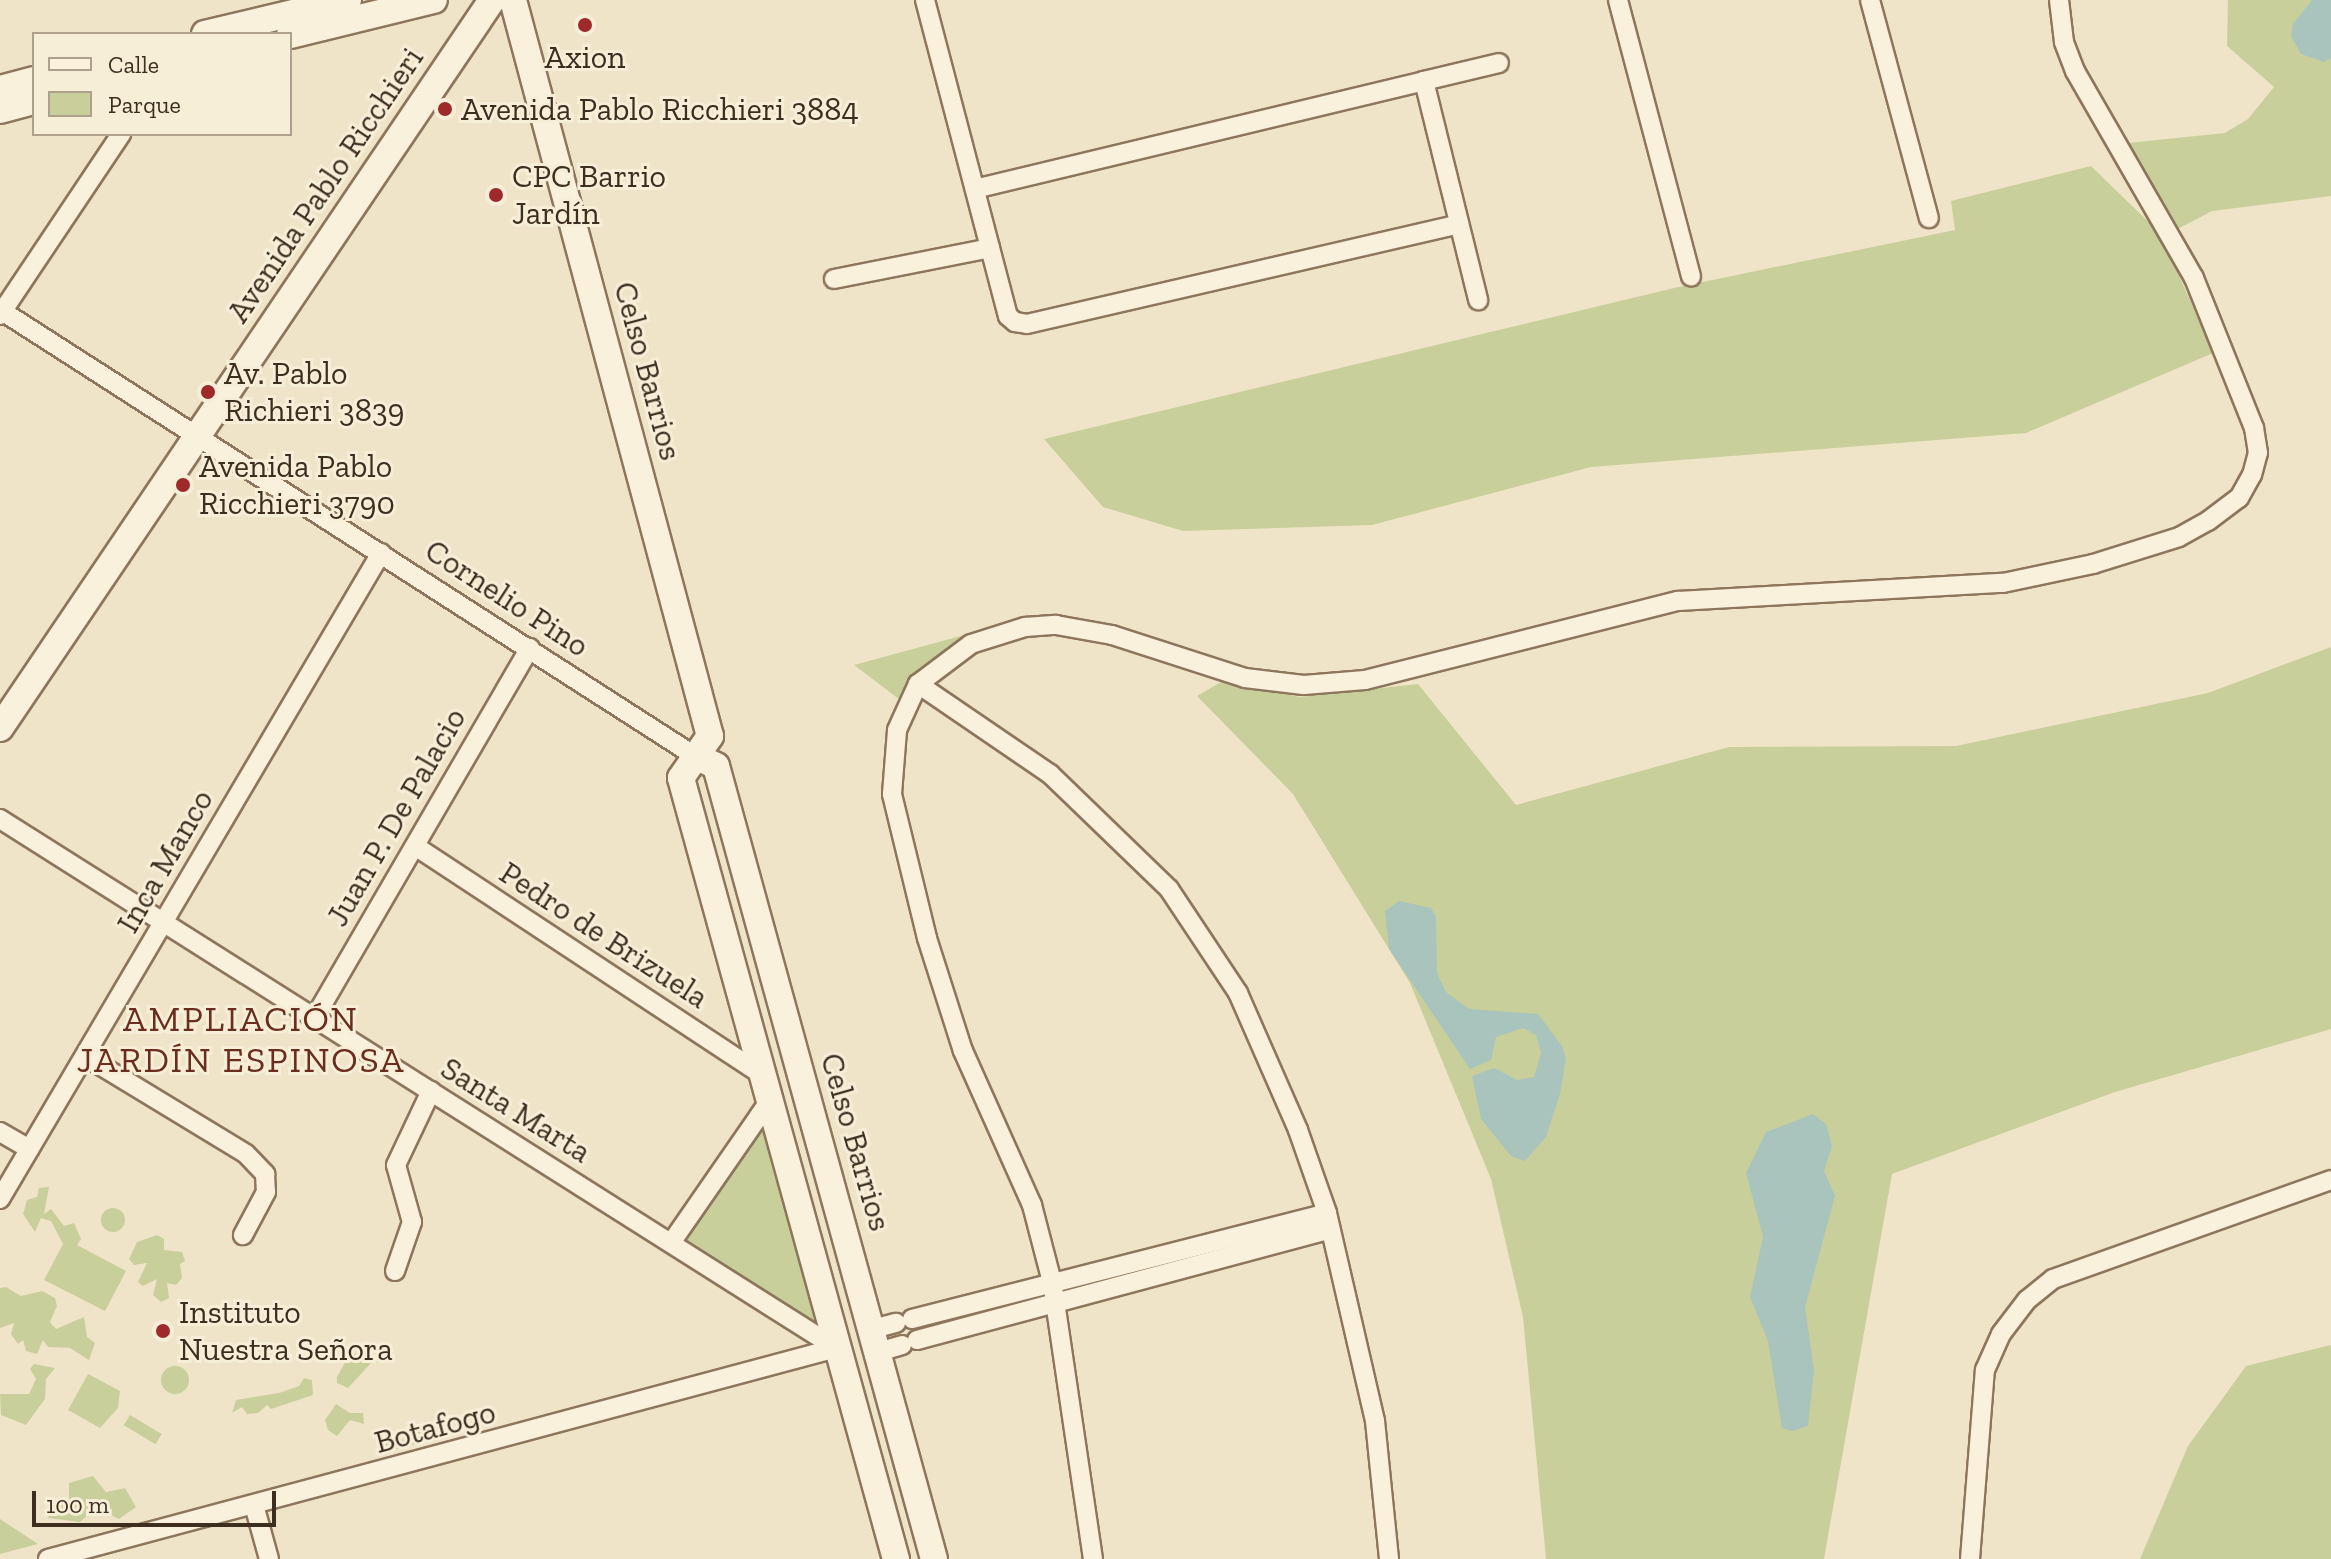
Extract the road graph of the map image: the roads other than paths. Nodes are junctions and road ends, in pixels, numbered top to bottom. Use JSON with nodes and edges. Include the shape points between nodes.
{"nodes":[{"id":1,"x":348,"y":0,"type":"edge"},
{"id":2,"x":434,"y":0,"type":"edge"},
{"id":3,"x":492,"y":0,"type":"edge"},
{"id":4,"x":513,"y":0,"type":"edge"},
{"id":5,"x":925,"y":0,"type":"edge"},
{"id":6,"x":1618,"y":0,"type":"edge"},
{"id":7,"x":1870,"y":0,"type":"edge"},
{"id":8,"x":2059,"y":0,"type":"edge"},
{"id":9,"x":247,"y":28,"type":"edge"},
{"id":10,"x":219,"y":32,"type":"edge"},
{"id":11,"x":292,"y":35,"type":"edge"},
{"id":12,"x":1499,"y":63,"type":"dead end"},
{"id":13,"x":32,"y":81,"type":"edge"},
{"id":14,"x":1424,"y":81,"type":"junction"},
{"id":15,"x":0,"y":89,"type":"edge"},
{"id":16,"x":32,"y":102,"type":"edge"},
{"id":17,"x":0,"y":110,"type":"edge"},
{"id":18,"x":120,"y":136,"type":"edge"},
{"id":19,"x":975,"y":189,"type":"junction"},
{"id":20,"x":1929,"y":218,"type":"dead end"},
{"id":21,"x":1459,"y":224,"type":"junction"},
{"id":22,"x":990,"y":248,"type":"junction"},
{"id":23,"x":1691,"y":277,"type":"dead end"},
{"id":24,"x":834,"y":279,"type":"dead end"},
{"id":25,"x":1478,"y":300,"type":"dead end"},
{"id":26,"x":1,"y":313,"type":"edge"},
{"id":27,"x":196,"y":435,"type":"junction"},
{"id":28,"x":381,"y":553,"type":"junction"},
{"id":29,"x":530,"y":648,"type":"junction"},
{"id":30,"x":918,"y":684,"type":"junction"},
{"id":31,"x":0,"y":728,"type":"edge"},
{"id":32,"x":695,"y":756,"type":"junction"},
{"id":33,"x":1,"y":817,"type":"edge"},
{"id":34,"x":415,"y":846,"type":"junction"},
{"id":35,"x":164,"y":921,"type":"junction"},
{"id":36,"x":315,"y":1017,"type":"junction"},
{"id":37,"x":85,"y":1056,"type":"junction"},
{"id":38,"x":761,"y":1074,"type":"junction"},
{"id":39,"x":431,"y":1091,"type":"junction"},
{"id":40,"x":768,"y":1103,"type":"junction"},
{"id":41,"x":0,"y":1132,"type":"edge"},
{"id":42,"x":30,"y":1149,"type":"junction"},
{"id":43,"x":2331,"y":1180,"type":"edge"},
{"id":44,"x":0,"y":1199,"type":"edge"},
{"id":45,"x":1328,"y":1221,"type":"junction"},
{"id":46,"x":243,"y":1235,"type":"dead end"},
{"id":47,"x":671,"y":1243,"type":"junction"},
{"id":48,"x":395,"y":1271,"type":"dead end"},
{"id":49,"x":1054,"y":1292,"type":"junction"},
{"id":50,"x":896,"y":1335,"type":"junction"},
{"id":51,"x":836,"y":1348,"type":"junction"},
{"id":52,"x":876,"y":1481,"type":"junction"},
{"id":53,"x":254,"y":1505,"type":"junction"},
{"id":54,"x":48,"y":1559,"type":"edge"},
{"id":55,"x":269,"y":1559,"type":"edge"},
{"id":56,"x":896,"y":1559,"type":"edge"},
{"id":57,"x":934,"y":1559,"type":"edge"},
{"id":58,"x":1093,"y":1559,"type":"edge"},
{"id":59,"x":1389,"y":1559,"type":"edge"},
{"id":60,"x":1970,"y":1559,"type":"edge"}],
"edges":[{"from":1,"to":9,"type":"main road"},
{"from":2,"to":11,"type":"main road"},
{"from":3,"to":27,"type":"main road","name":"Avenida Pablo Ricchieri"},
{"from":4,"to":32,"type":"main road","name":"Celso Barrios","via":[[710,736]]},
{"from":5,"to":19,"type":"street"},
{"from":6,"to":23,"type":"street"},
{"from":7,"to":20,"type":"street"},
{"from":8,"to":30,"type":"street","via":[[2064,42],[2075,71],[2194,278],[2254,428],[2258,453],[2252,475],[2239,498],[2208,521],[2179,537],[2093,564],[2003,583],[1678,601],[1365,680],[1304,685],[1245,678],[1112,635],[1056,625],[1025,627],[971,644]]},
{"from":9,"to":10,"type":"main road"},
{"from":12,"to":14,"type":"street"},
{"from":13,"to":15,"type":"main road"},
{"from":14,"to":19,"type":"street"},
{"from":14,"to":21,"type":"street"},
{"from":16,"to":17,"type":"main road"},
{"from":18,"to":26,"type":"street"},
{"from":19,"to":22,"type":"street"},
{"from":21,"to":22,"type":"street","via":[[1027,324],[1008,316]]},
{"from":21,"to":25,"type":"street"},
{"from":22,"to":24,"type":"street"},
{"from":26,"to":27,"type":"street","name":"Cornelio Pino"},
{"from":27,"to":28,"type":"street","name":"Cornelio Pino"},
{"from":27,"to":31,"type":"main road","name":"Avenida Pablo Ricchieri"},
{"from":28,"to":29,"type":"street","name":"Cornelio Pino"},
{"from":28,"to":35,"type":"street","name":"Inca Manco"},
{"from":29,"to":32,"type":"street","name":"Cornelio Pino"},
{"from":29,"to":34,"type":"street","name":"Juan P. De Palacio"},
{"from":30,"to":45,"type":"street","via":[[1050,774],[1169,889],[1238,993],[1298,1130]]},
{"from":30,"to":49,"type":"street","via":[[891,757],[903,847],[963,1051],[1032,1205]]},
{"from":32,"to":38,"type":"main road","name":"Celso Barrios","via":[[681,778]]},
{"from":32,"to":50,"type":"main road","name":"Celso Barrios","via":[[716,766]]},
{"from":33,"to":35,"type":"street","name":"Santa Marta"},
{"from":34,"to":36,"type":"street","name":"Juan P. De Palacio"},
{"from":34,"to":38,"type":"street","name":"Pedro de Brizuela"},
{"from":35,"to":36,"type":"street","name":"Santa Marta"},
{"from":35,"to":37,"type":"street","name":"Inca Manco"},
{"from":36,"to":39,"type":"street","name":"Santa Marta"},
{"from":37,"to":42,"type":"street","name":"Inca Manco"},
{"from":37,"to":46,"type":"street","via":[[246,1154],[265,1174],[266,1192]]},
{"from":38,"to":40,"type":"main road","name":"Celso Barrios"},
{"from":39,"to":47,"type":"street","name":"Santa Marta"},
{"from":39,"to":48,"type":"street","via":[[396,1165],[412,1222]]},
{"from":40,"to":47,"type":"street"},
{"from":40,"to":51,"type":"main road","name":"Celso Barrios"},
{"from":41,"to":42,"type":"street"},
{"from":42,"to":44,"type":"street","name":"Inca Manco"},
{"from":43,"to":60,"type":"street","via":[[2053,1279],[2027,1300],[2001,1334],[1985,1370]]},
{"from":45,"to":49,"type":"street"},
{"from":45,"to":59,"type":"street","via":[[1375,1421]]},
{"from":47,"to":51,"type":"street","name":"Santa Marta"},
{"from":49,"to":50,"type":"street"},
{"from":49,"to":58,"type":"street"},
{"from":50,"to":52,"type":"main road","via":[[856,1345],[853,1358],[876,1448]]},
{"from":50,"to":57,"type":"main road","name":"Celso Barrios"},
{"from":51,"to":52,"type":"main road","name":"Celso Barrios"},
{"from":51,"to":53,"type":"street","name":"Botafogo"},
{"from":52,"to":56,"type":"main road","name":"Celso Barrios"},
{"from":53,"to":54,"type":"street","name":"Botafogo"},
{"from":53,"to":55,"type":"street"}]}
